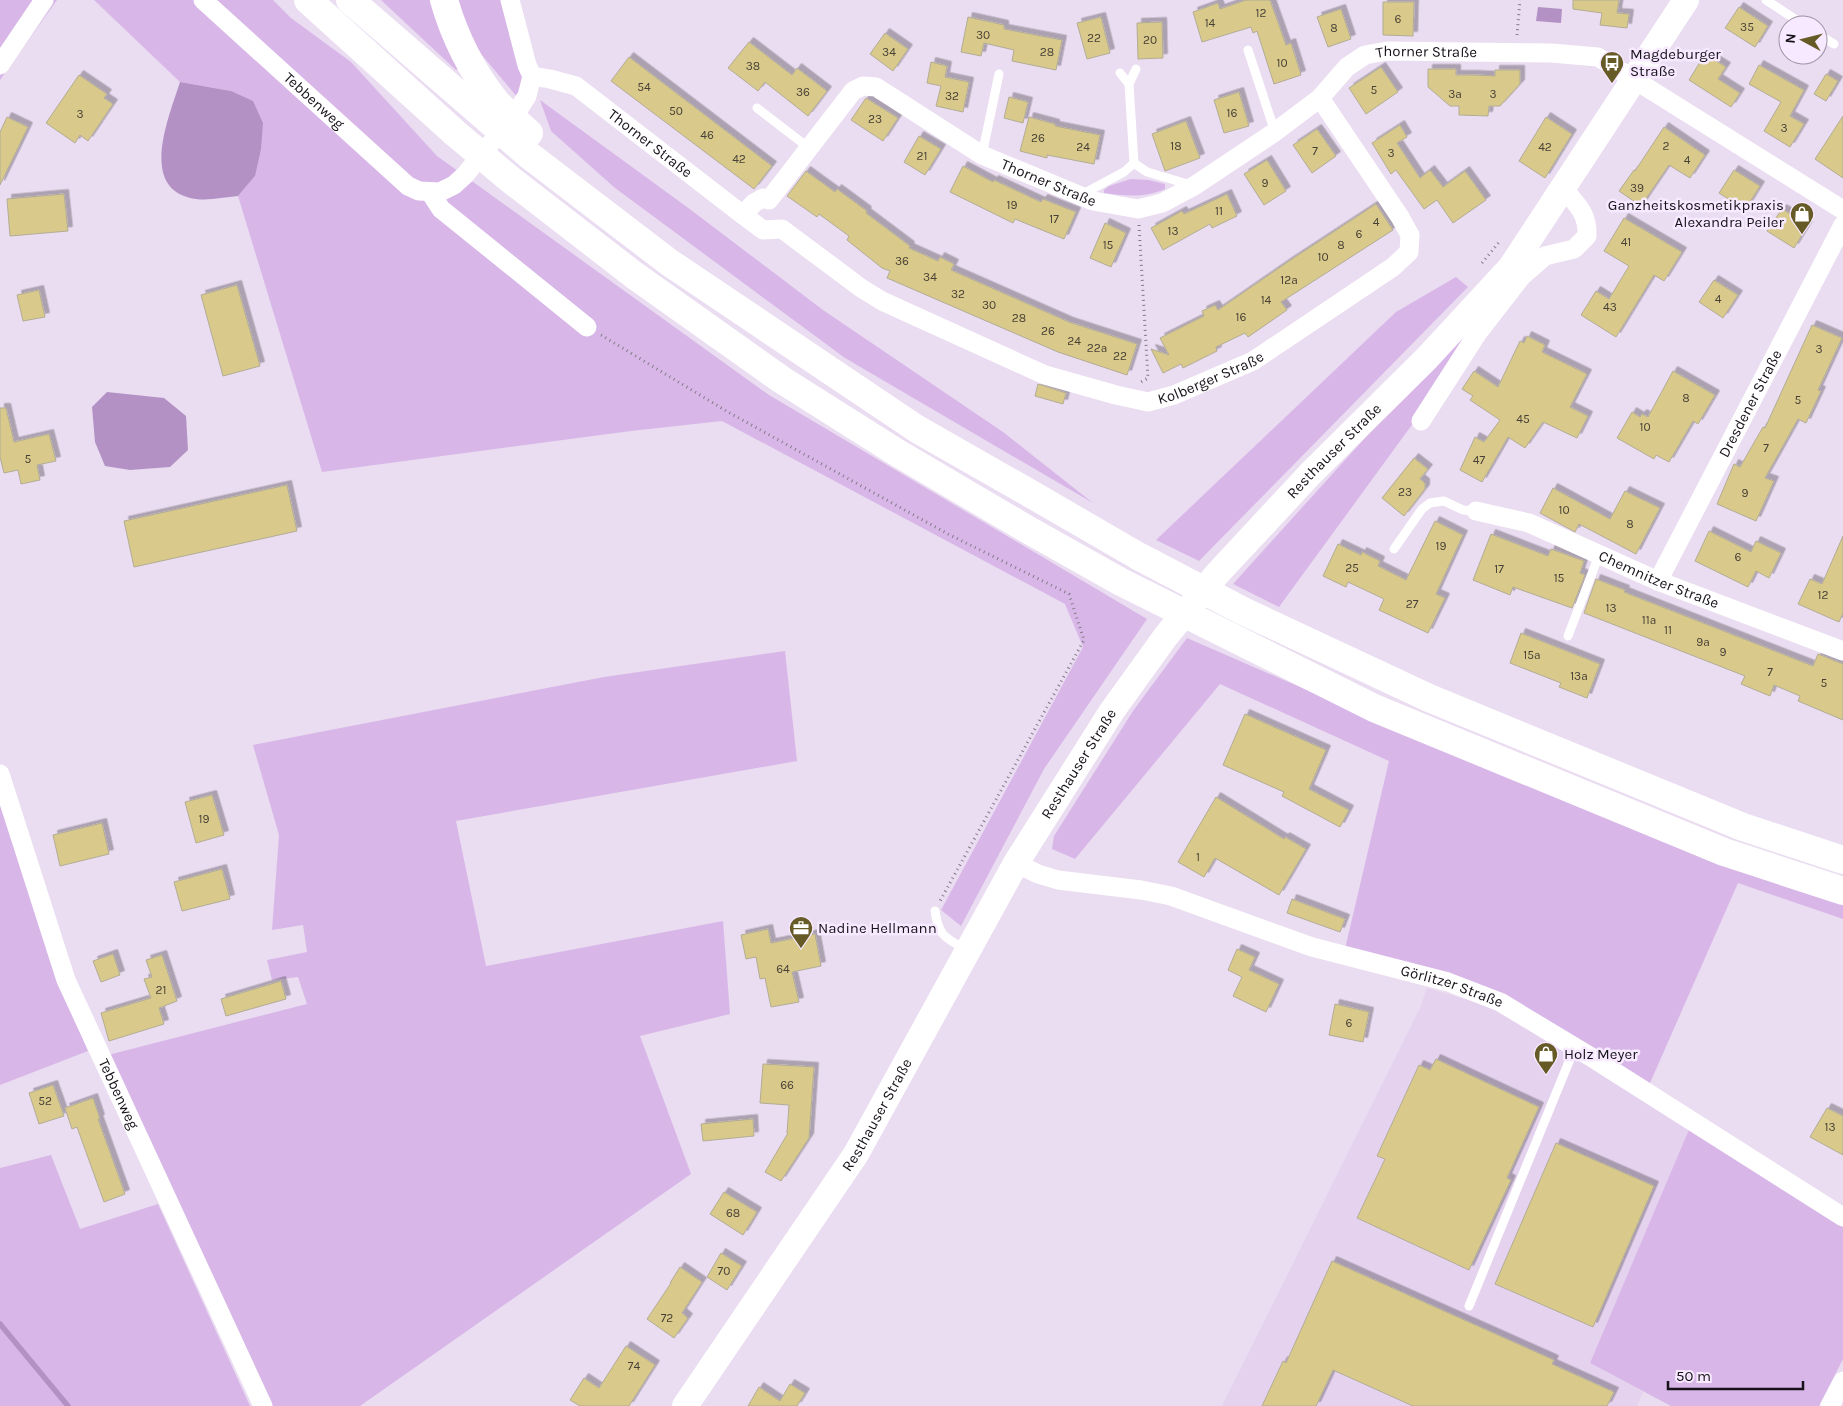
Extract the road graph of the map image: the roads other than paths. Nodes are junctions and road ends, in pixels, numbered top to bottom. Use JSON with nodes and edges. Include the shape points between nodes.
{"nodes":[{"id":1,"x":44,"y":0,"type":"edge"},
{"id":2,"x":203,"y":0,"type":"edge"},
{"id":3,"x":308,"y":0,"type":"edge"},
{"id":4,"x":350,"y":0,"type":"edge"},
{"id":5,"x":444,"y":0,"type":"edge"},
{"id":6,"x":510,"y":0,"type":"edge"},
{"id":7,"x":1686,"y":0,"type":"edge"},
{"id":8,"x":1766,"y":0,"type":"edge"},
{"id":9,"x":1789,"y":15,"type":"edge"},
{"id":10,"x":1828,"y":40,"type":"edge"},
{"id":11,"x":1834,"y":44,"type":"dead end"},
{"id":12,"x":1248,"y":50,"type":"dead end"},
{"id":13,"x":0,"y":65,"type":"edge"},
{"id":14,"x":1136,"y":69,"type":"dead end"},
{"id":15,"x":1120,"y":73,"type":"dead end"},
{"id":16,"x":999,"y":74,"type":"dead end"},
{"id":17,"x":532,"y":76,"type":"junction"},
{"id":18,"x":1635,"y":79,"type":"junction"},
{"id":19,"x":1129,"y":84,"type":"junction"},
{"id":20,"x":1320,"y":98,"type":"junction"},
{"id":21,"x":486,"y":105,"type":"junction"},
{"id":22,"x":757,"y":108,"type":"dead end"},
{"id":23,"x":1275,"y":132,"type":"junction"},
{"id":24,"x":809,"y":148,"type":"junction"},
{"id":25,"x":982,"y":155,"type":"junction"},
{"id":26,"x":1134,"y":164,"type":"junction"},
{"id":27,"x":1194,"y":186,"type":"junction"},
{"id":28,"x":1562,"y":188,"type":"junction"},
{"id":29,"x":430,"y":192,"type":"junction"},
{"id":30,"x":1081,"y":195,"type":"junction"},
{"id":31,"x":769,"y":200,"type":"junction"},
{"id":32,"x":1843,"y":210,"type":"edge"},
{"id":33,"x":743,"y":215,"type":"junction"},
{"id":34,"x":1843,"y":225,"type":"edge"},
{"id":35,"x":782,"y":229,"type":"junction"},
{"id":36,"x":587,"y":327,"type":"road end"},
{"id":37,"x":1421,"y":421,"type":"dead end"},
{"id":38,"x":1476,"y":511,"type":"joint"},
{"id":39,"x":1394,"y":549,"type":"dead end"},
{"id":40,"x":1600,"y":555,"type":"junction"},
{"id":41,"x":1658,"y":582,"type":"junction"},
{"id":42,"x":1568,"y":636,"type":"dead end"},
{"id":43,"x":1843,"y":650,"type":"edge"},
{"id":44,"x":0,"y":774,"type":"edge"},
{"id":45,"x":1843,"y":860,"type":"edge"},
{"id":46,"x":1016,"y":863,"type":"junction"},
{"id":47,"x":1843,"y":891,"type":"edge"},
{"id":48,"x":935,"y":911,"type":"road end"},
{"id":49,"x":968,"y":952,"type":"junction"},
{"id":50,"x":1575,"y":1048,"type":"junction"},
{"id":51,"x":1843,"y":1217,"type":"edge"},
{"id":52,"x":1468,"y":1306,"type":"dead end"},
{"id":53,"x":1843,"y":1381,"type":"edge"},
{"id":54,"x":263,"y":1406,"type":"edge"},
{"id":55,"x":685,"y":1406,"type":"edge"},
{"id":56,"x":1830,"y":1406,"type":"edge"}],
"edges":[{"from":1,"to":13,"type":"street"},
{"from":2,"to":29,"type":"street","name":"Tebbenweg","via":[[408,186]]},
{"from":3,"to":47,"type":"highway","via":[[455,133],[634,275],[782,380],[1025,528],[1121,582],[1374,708],[1724,852]]},
{"from":4,"to":21,"type":"highway"},
{"from":5,"to":21,"type":"highway"},
{"from":6,"to":17,"type":"street"},
{"from":7,"to":18,"type":"street","name":"Resthauser Straße"},
{"from":8,"to":9,"type":"lane"},
{"from":10,"to":11,"type":"lane"},
{"from":12,"to":23,"type":"lane"},
{"from":14,"to":19,"type":"lane"},
{"from":15,"to":19,"type":"lane"},
{"from":16,"to":25,"type":"lane"},
{"from":17,"to":29,"type":"street","via":[[527,96],[518,110],[465,175],[447,189]]},
{"from":17,"to":33,"type":"street","name":"Thorner Straße","via":[[576,86]]},
{"from":18,"to":20,"type":"street","name":"Thorner Straße","via":[[1598,57],[1551,53],[1387,51],[1365,56],[1347,67]]},
{"from":18,"to":28,"type":"street","name":"Resthauser Straße"},
{"from":18,"to":32,"type":"street"},
{"from":19,"to":26,"type":"lane"},
{"from":20,"to":23,"type":"street","name":"Thorner Straße"},
{"from":20,"to":35,"type":"street","name":"Kolberger Straße","via":[[1400,217],[1410,235],[1409,252],[1393,267],[1252,361],[1174,395],[1148,402],[1045,375],[882,301]]},
{"from":21,"to":45,"type":"highway","via":[[535,150],[599,192],[607,216],[670,263],[917,429],[1138,556],[1243,611],[1428,698],[1743,827]]},
{"from":22,"to":24,"type":"lane"},
{"from":23,"to":27,"type":"street","name":"Thorner Straße"},
{"from":24,"to":25,"type":"street","name":"Thorner Straße","via":[[853,91],[863,86],[876,87]]},
{"from":24,"to":31,"type":"street","name":"Thorner Straße"},
{"from":25,"to":30,"type":"street","name":"Thorner Straße"},
{"from":26,"to":27,"type":"lane","via":[[1147,172]]},
{"from":26,"to":30,"type":"lane"},
{"from":27,"to":30,"type":"street","name":"Thorner Straße","via":[[1162,203],[1138,209],[1092,201]]},
{"from":28,"to":37,"type":"street","via":[[1581,210],[1587,224],[1587,236],[1574,249],[1545,256],[1522,276],[1477,334]]},
{"from":28,"to":46,"type":"street","name":"Resthauser Straße","via":[[1510,267],[1427,358],[1311,473],[1217,574],[1166,636],[1112,711]]},
{"from":29,"to":36,"type":"street","via":[[441,209]]},
{"from":31,"to":33,"type":"street","name":"Thorner Straße","via":[[763,198],[754,203]]},
{"from":31,"to":35,"type":"street","via":[[777,208]]},
{"from":33,"to":35,"type":"street","via":[[763,230]]},
{"from":34,"to":41,"type":"street","name":"Dresdener Straße"},
{"from":38,"to":39,"type":"lane","via":[[1462,510],[1444,501],[1430,503],[1422,509]]},
{"from":38,"to":40,"type":"street","name":"Chemnitzer Straße","via":[[1529,523]]},
{"from":40,"to":41,"type":"street","name":"Chemnitzer Straße"},
{"from":40,"to":42,"type":"lane"},
{"from":41,"to":43,"type":"street","name":"Chemnitzer Straße"},
{"from":44,"to":54,"type":"street","name":"Tebbenweg","via":[[66,980]]},
{"from":46,"to":49,"type":"street","name":"Resthauser Straße"},
{"from":46,"to":50,"type":"street","name":"Görlitzer Straße","via":[[1058,880],[1171,896],[1312,947],[1448,982],[1500,1002]]},
{"from":48,"to":49,"type":"lane","via":[[943,936]]},
{"from":49,"to":55,"type":"street","name":"Resthauser Straße","via":[[856,1154]]},
{"from":50,"to":51,"type":"street","name":"Görlitzer Straße"},
{"from":50,"to":52,"type":"lane"},
{"from":53,"to":56,"type":"street"}]}
